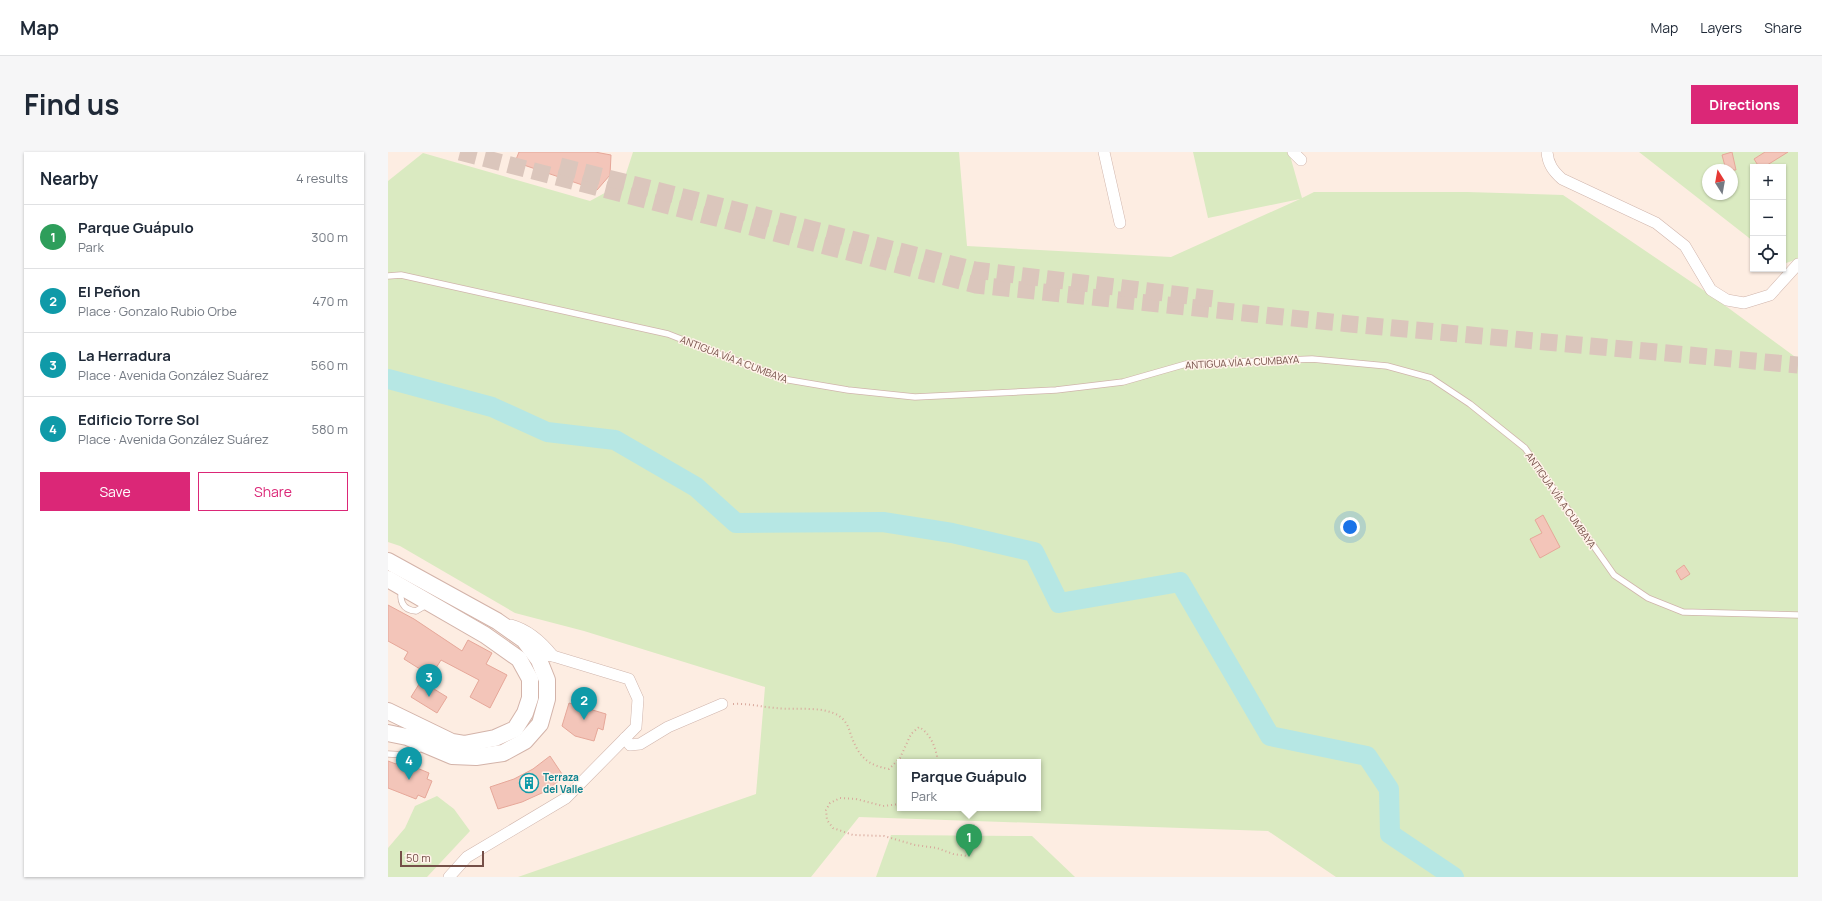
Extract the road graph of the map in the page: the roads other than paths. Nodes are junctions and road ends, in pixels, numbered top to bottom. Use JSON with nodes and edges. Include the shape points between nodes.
{"nodes":[{"id":1,"x":1104,"y":152,"type":"edge"},
{"id":2,"x":1547,"y":156,"type":"edge"},
{"id":3,"x":1120,"y":223,"type":"dead end"},
{"id":4,"x":1798,"y":264,"type":"edge"},
{"id":5,"x":388,"y":276,"type":"edge"},
{"id":6,"x":388,"y":561,"type":"edge"},
{"id":7,"x":388,"y":580,"type":"edge"},
{"id":8,"x":1798,"y":615,"type":"edge"},
{"id":9,"x":546,"y":658,"type":"junction"},
{"id":10,"x":722,"y":704,"type":"road end"},
{"id":11,"x":388,"y":711,"type":"edge"},
{"id":12,"x":388,"y":733,"type":"edge"},
{"id":13,"x":625,"y":738,"type":"junction"},
{"id":14,"x":426,"y":745,"type":"junction"},
{"id":15,"x":388,"y":754,"type":"edge"},
{"id":16,"x":449,"y":877,"type":"edge"}],
"edges":[{"from":1,"to":3,"type":"street"},
{"from":2,"to":4,"type":"street","via":[[1554,172],[1562,179],[1656,223],[1685,246],[1711,290],[1727,300],[1744,303],[1770,295]]},
{"from":5,"to":8,"type":"lane","name":"ANTIGUA VÍA A CUMBAYA","via":[[401,275],[668,334],[783,379],[870,392],[916,396],[1056,390],[1123,382],[1186,364],[1312,359],[1386,366],[1431,378],[1470,404],[1525,448],[1614,575],[1648,598],[1683,612]]},
{"from":6,"to":9,"type":"main road","via":[[497,621]]},
{"from":7,"to":11,"type":"main road","via":[[485,635],[519,659],[530,678],[530,698],[525,713],[515,729],[495,738],[464,744],[452,742]]},
{"from":9,"to":13,"type":"street","via":[[629,679],[638,699],[636,727]]},
{"from":9,"to":14,"type":"main road","via":[[547,699],[540,724],[525,741],[503,753],[476,757],[452,756]]},
{"from":10,"to":13,"type":"street","via":[[668,727],[640,744],[630,745]]},
{"from":12,"to":14,"type":"main road"},
{"from":13,"to":16,"type":"street","via":[[566,798],[467,857]]},
{"from":14,"to":15,"type":"lane","via":[[406,755]]}]}
